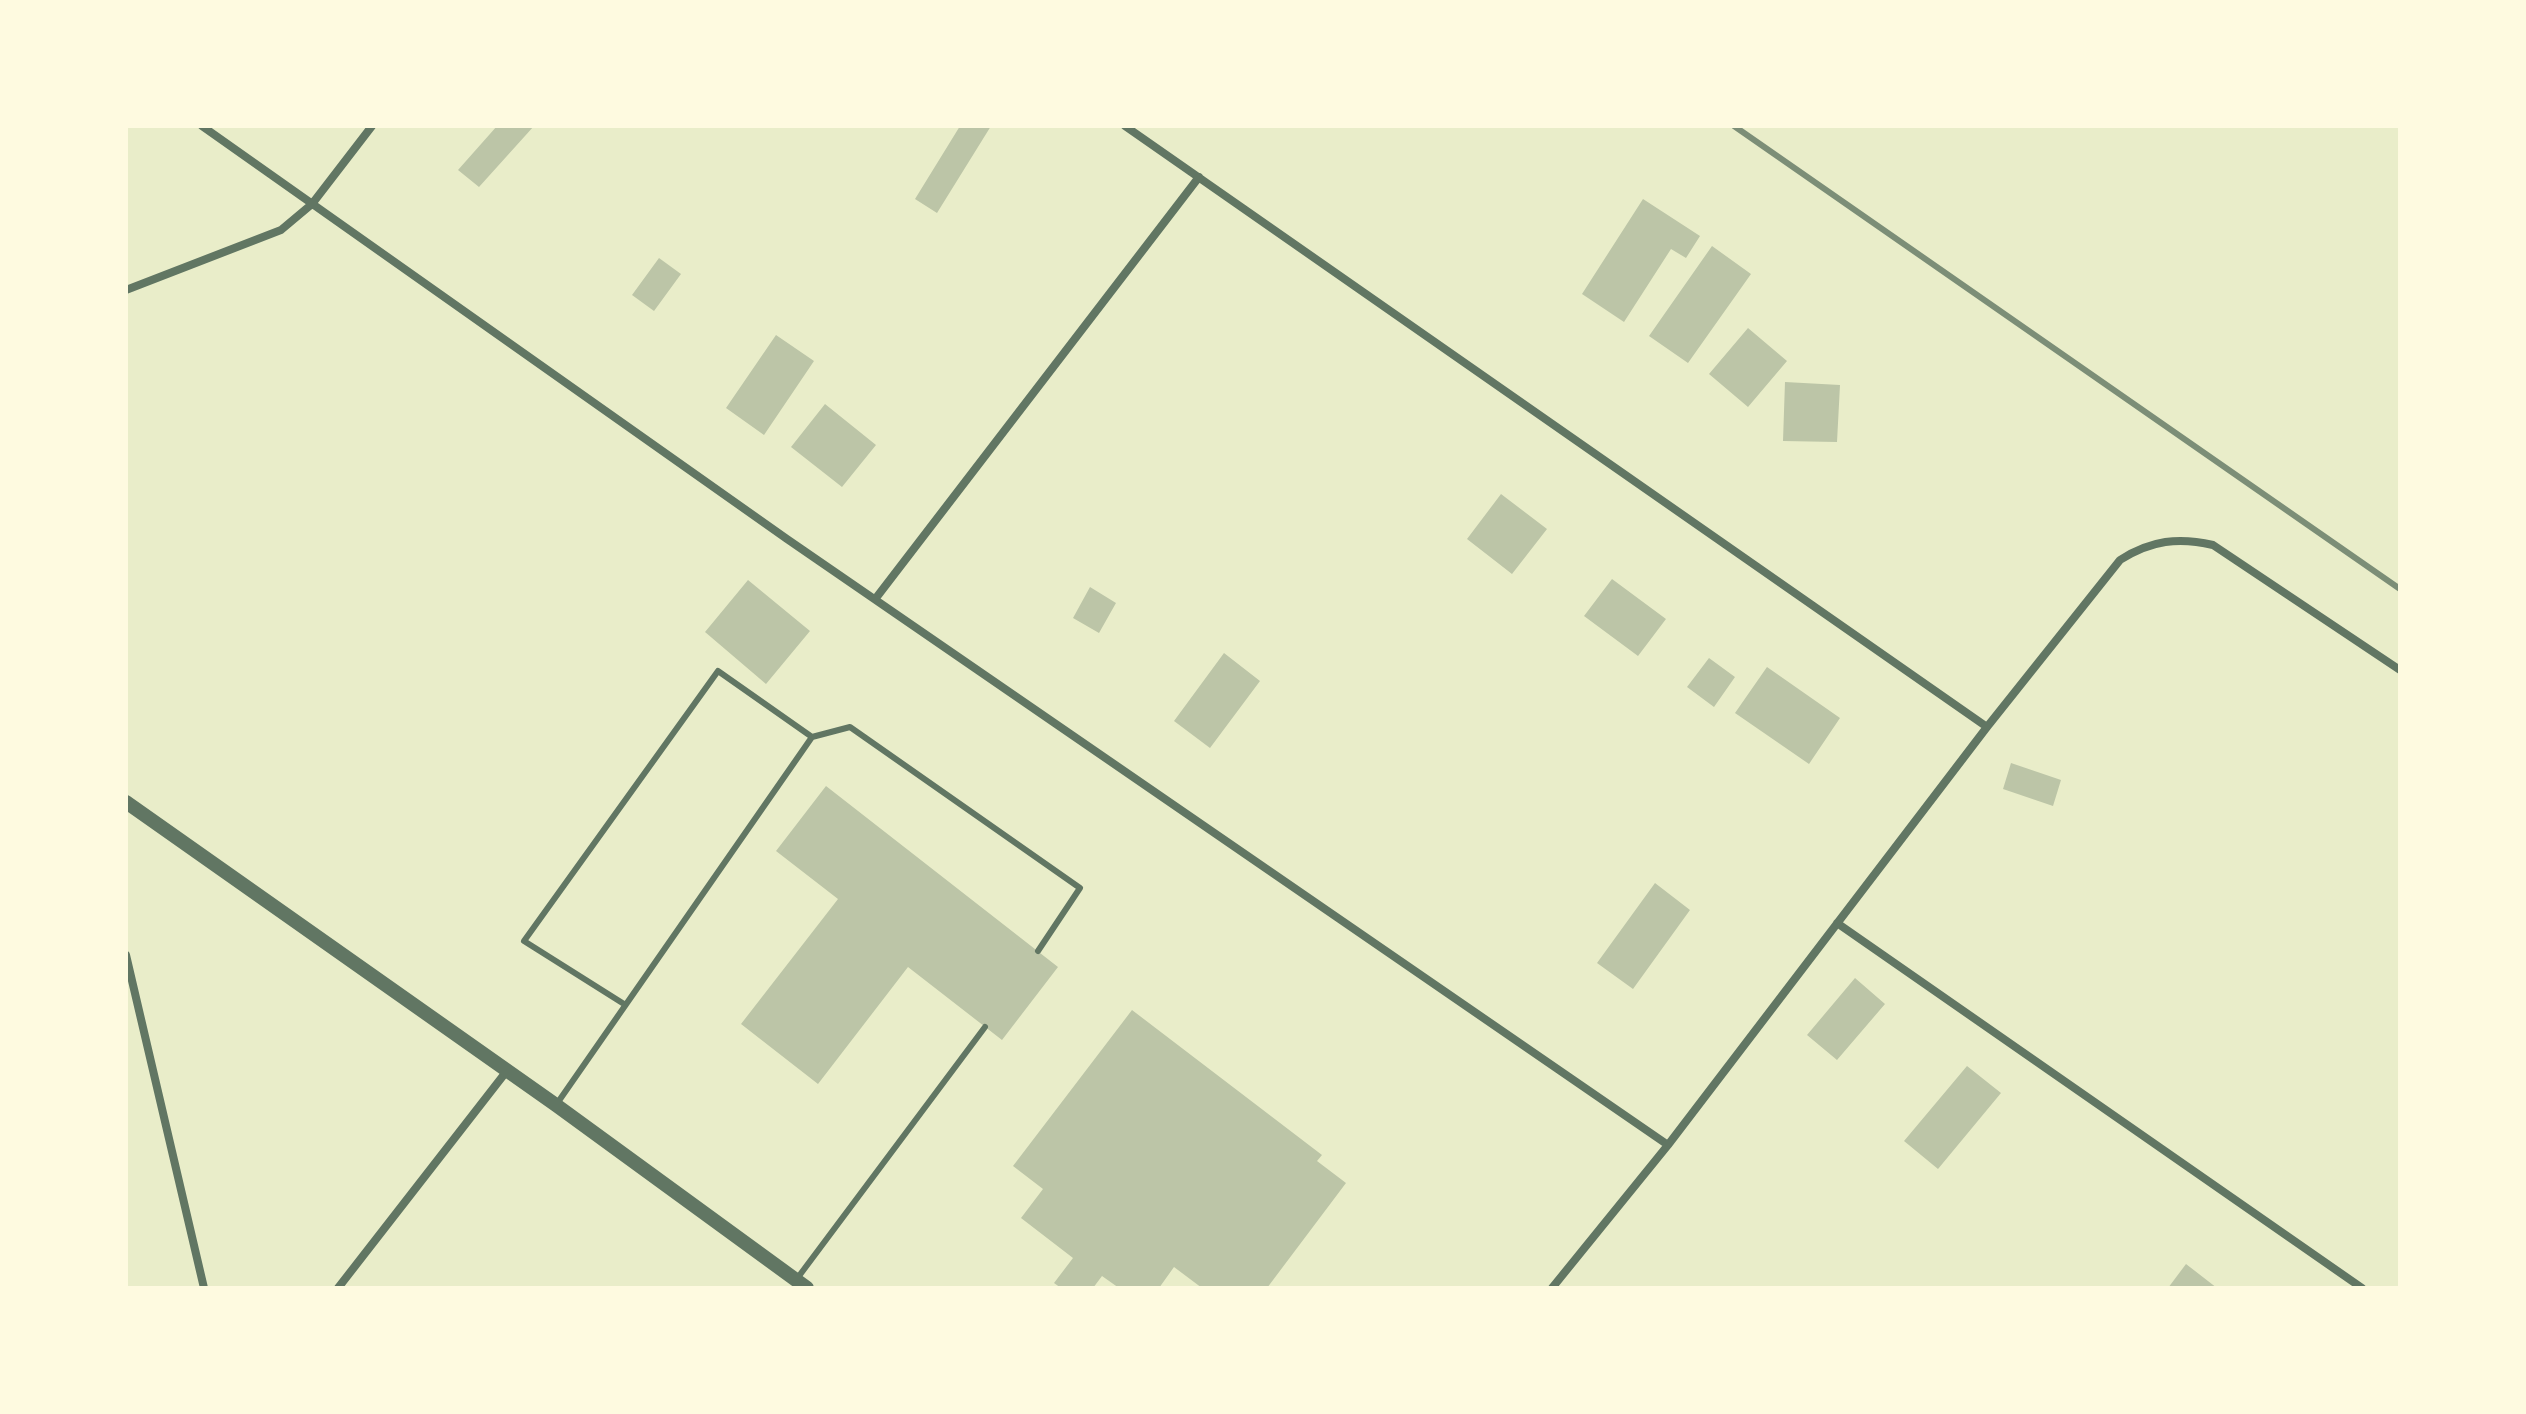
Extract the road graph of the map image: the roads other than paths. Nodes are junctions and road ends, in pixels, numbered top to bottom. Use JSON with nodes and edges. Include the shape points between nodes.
{"nodes":[{"id":1,"x":202,"y":126,"type":"edge"},
{"id":2,"x":372,"y":126,"type":"edge"},
{"id":3,"x":1125,"y":126,"type":"edge"},
{"id":4,"x":1199,"y":177,"type":"junction"},
{"id":5,"x":312,"y":204,"type":"junction"},
{"id":6,"x":126,"y":290,"type":"edge"},
{"id":7,"x":876,"y":598,"type":"junction"},
{"id":8,"x":2400,"y":670,"type":"edge"},
{"id":9,"x":1987,"y":727,"type":"junction"},
{"id":10,"x":812,"y":737,"type":"junction"},
{"id":11,"x":126,"y":802,"type":"edge"},
{"id":12,"x":1837,"y":923,"type":"junction"},
{"id":13,"x":1038,"y":951,"type":"dead end"},
{"id":14,"x":126,"y":955,"type":"edge"},
{"id":15,"x":624,"y":1004,"type":"junction"},
{"id":16,"x":985,"y":1027,"type":"dead end"},
{"id":17,"x":506,"y":1072,"type":"junction"},
{"id":18,"x":556,"y":1105,"type":"junction"},
{"id":19,"x":1668,"y":1145,"type":"junction"},
{"id":20,"x":802,"y":1284,"type":"edge"},
{"id":21,"x":204,"y":1288,"type":"edge"},
{"id":22,"x":338,"y":1288,"type":"edge"},
{"id":23,"x":1552,"y":1288,"type":"edge"},
{"id":24,"x":2362,"y":1288,"type":"edge"}],
"edges":[{"from":1,"to":5,"type":"street"},
{"from":2,"to":5,"type":"street"},
{"from":3,"to":4,"type":"street"},
{"from":4,"to":7,"type":"street"},
{"from":4,"to":9,"type":"street"},
{"from":5,"to":6,"type":"street","via":[[281,230]]},
{"from":5,"to":7,"type":"street"},
{"from":7,"to":19,"type":"street"},
{"from":8,"to":9,"type":"street","via":[[2213,545],[2183,538],[2136,550],[2120,560]]},
{"from":9,"to":12,"type":"street"},
{"from":10,"to":13,"type":"lane","via":[[850,727],[1080,888]]},
{"from":10,"to":15,"type":"lane"},
{"from":10,"to":15,"type":"lane","via":[[718,671],[524,941]]},
{"from":11,"to":17,"type":"street"},
{"from":12,"to":19,"type":"street"},
{"from":12,"to":24,"type":"street"},
{"from":14,"to":21,"type":"street"},
{"from":15,"to":18,"type":"lane"},
{"from":16,"to":20,"type":"lane"},
{"from":17,"to":18,"type":"street"},
{"from":17,"to":22,"type":"street"},
{"from":18,"to":20,"type":"street"},
{"from":19,"to":23,"type":"street"}]}
